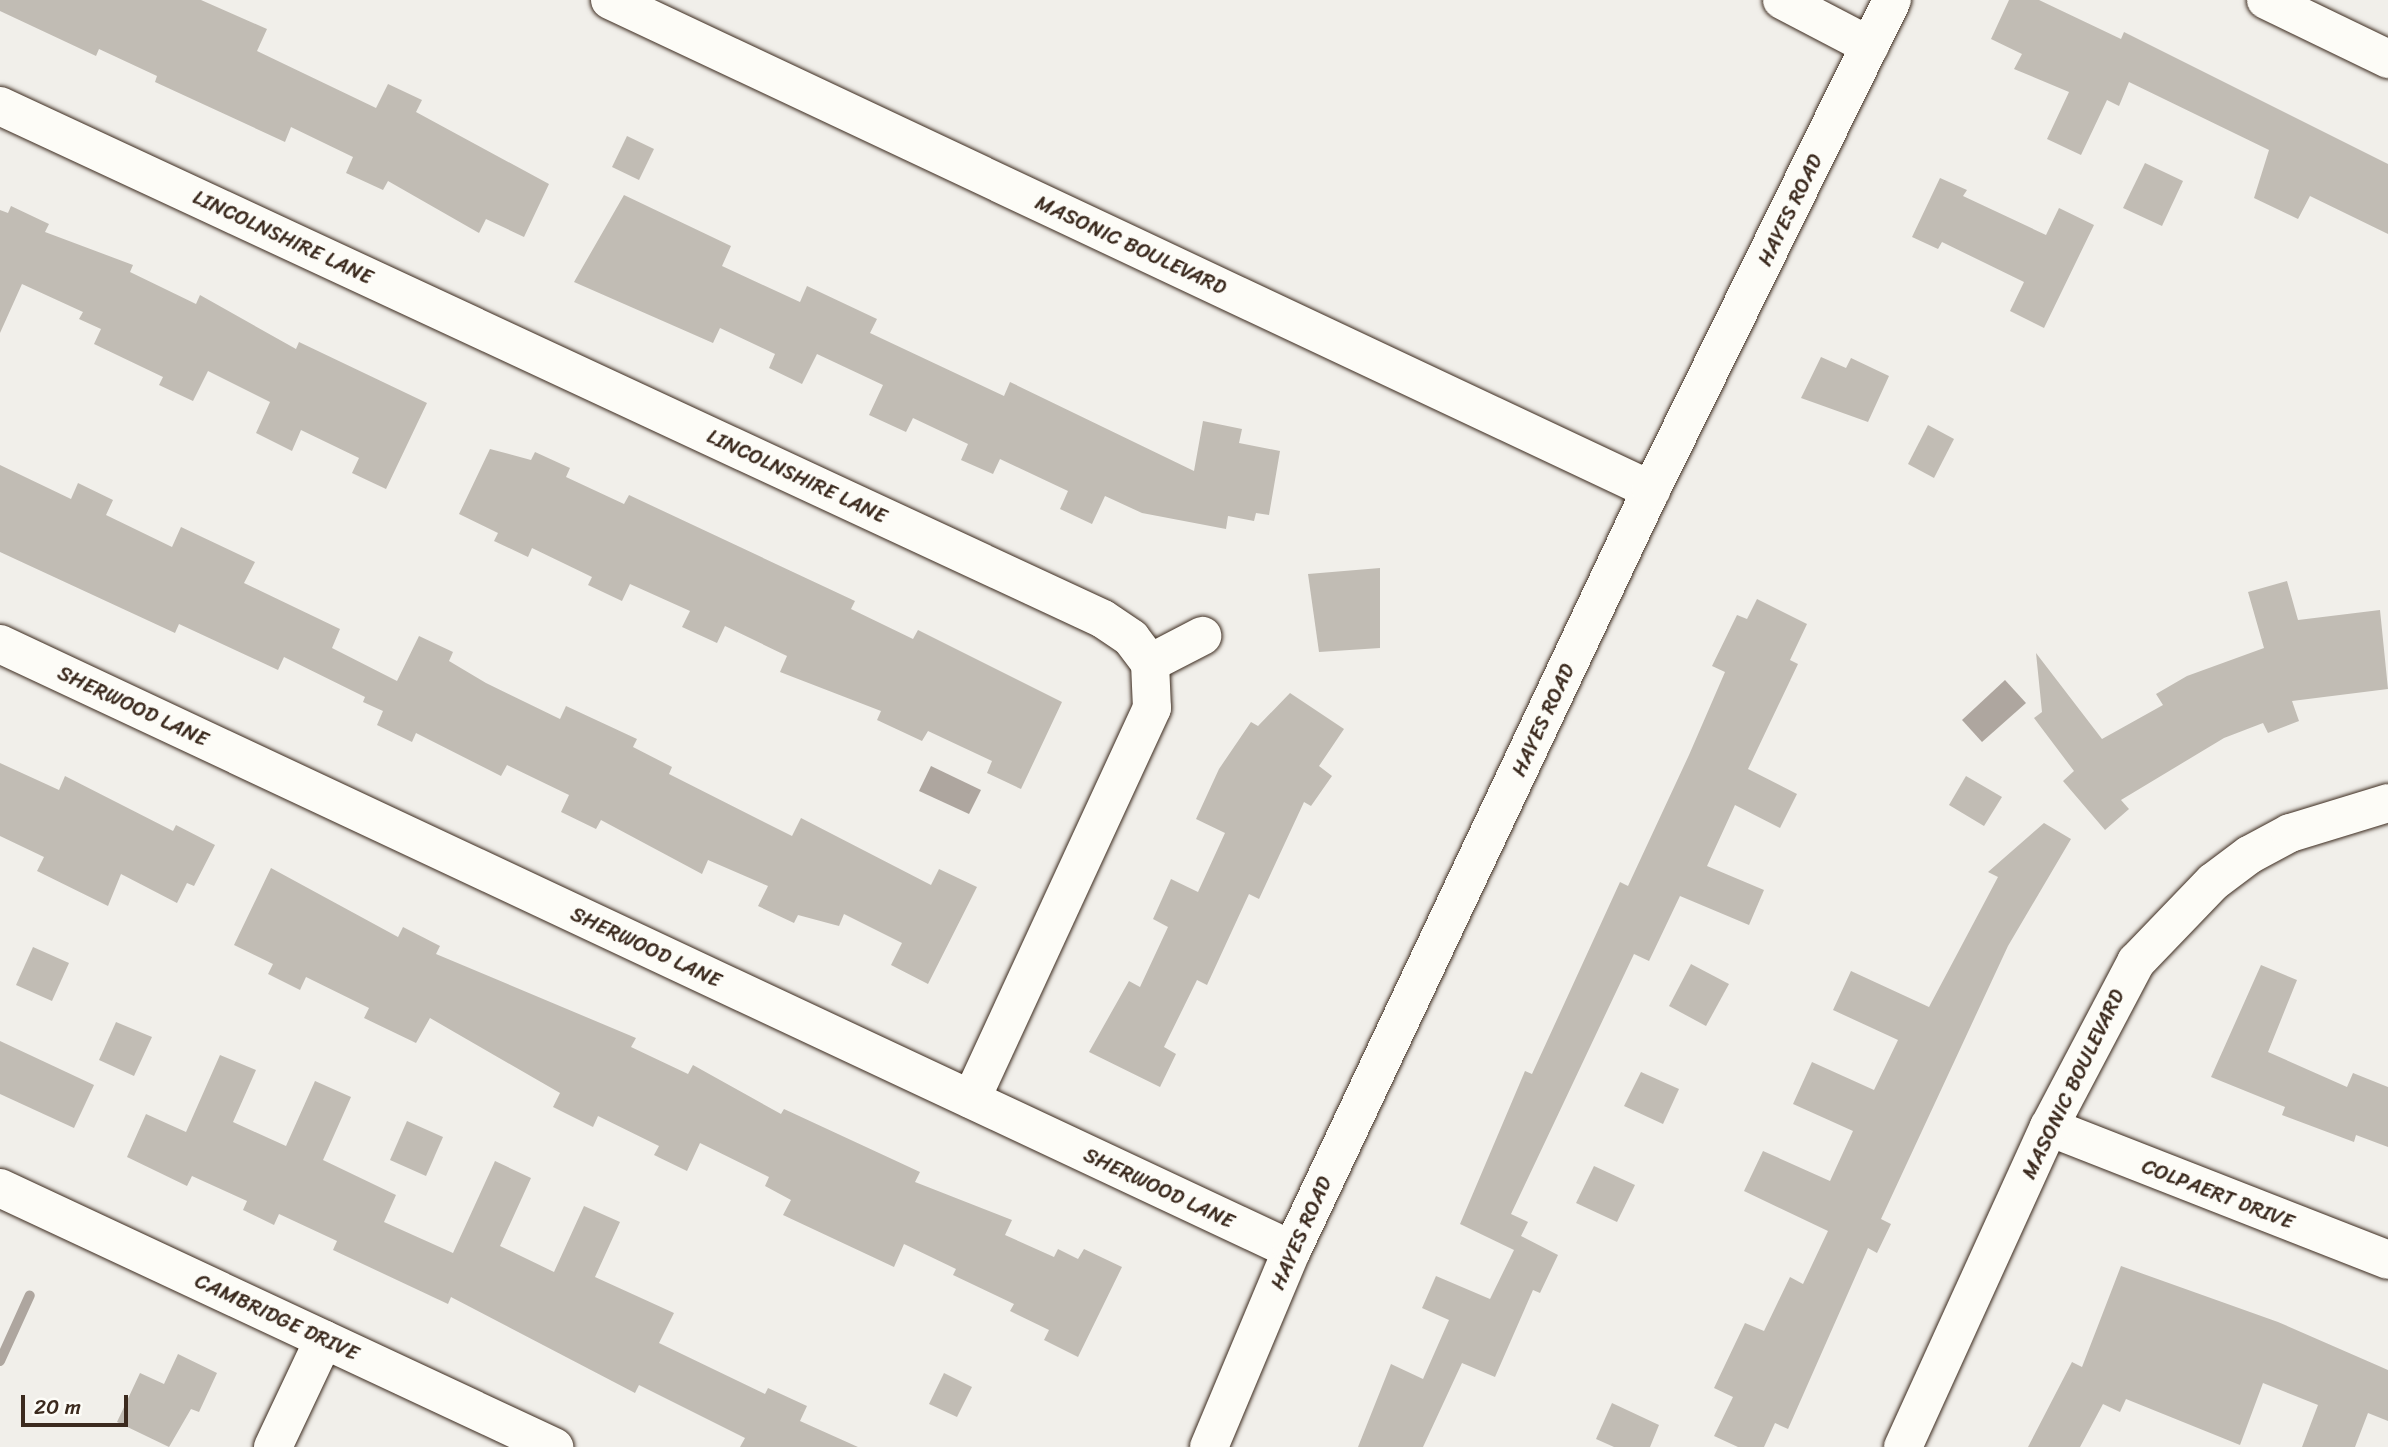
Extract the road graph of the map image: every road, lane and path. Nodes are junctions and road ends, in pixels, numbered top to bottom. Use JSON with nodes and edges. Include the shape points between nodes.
{"nodes":[{"id":1,"x":1782,"y":0,"type":"edge"},
{"id":2,"x":1892,"y":0,"type":"edge"},
{"id":3,"x":2266,"y":0,"type":"edge"},
{"id":4,"x":623,"y":3,"type":"edge"},
{"id":5,"x":1870,"y":46,"type":"junction"},
{"id":6,"x":2388,"y":59,"type":"edge"},
{"id":7,"x":0,"y":106,"type":"edge"},
{"id":8,"x":1651,"y":490,"type":"junction"},
{"id":9,"x":1202,"y":636,"type":"dead end"},
{"id":10,"x":0,"y":644,"type":"edge"},
{"id":11,"x":1150,"y":663,"type":"junction"},
{"id":12,"x":2388,"y":803,"type":"edge"},
{"id":13,"x":971,"y":1098,"type":"junction"},
{"id":14,"x":2049,"y":1127,"type":"junction"},
{"id":15,"x":0,"y":1188,"type":"edge"},
{"id":16,"x":1292,"y":1251,"type":"junction"},
{"id":17,"x":2388,"y":1260,"type":"edge"},
{"id":18,"x":324,"y":1339,"type":"junction"},
{"id":19,"x":273,"y":1447,"type":"edge"},
{"id":20,"x":554,"y":1447,"type":"edge"},
{"id":21,"x":1209,"y":1447,"type":"edge"},
{"id":22,"x":1903,"y":1447,"type":"edge"}],
"edges":[{"from":1,"to":5,"type":"street"},
{"from":2,"to":5,"type":"street","name":"HAYES ROAD"},
{"from":3,"to":6,"type":"street"},
{"from":4,"to":8,"type":"street","name":"MASONIC BOULEVARD"},
{"from":5,"to":8,"type":"street","name":"HAYES ROAD"},
{"from":7,"to":11,"type":"street","name":"LINCOLNSHIRE LANE","via":[[1103,619],[1131,638]]},
{"from":8,"to":16,"type":"street","name":"HAYES ROAD"},
{"from":9,"to":11,"type":"street"},
{"from":10,"to":13,"type":"street","name":"SHERWOOD LANE"},
{"from":11,"to":13,"type":"street","via":[[1152,708]]},
{"from":12,"to":14,"type":"street","name":"MASONIC BOULEVARD","via":[[2290,833],[2213,882],[2136,962]]},
{"from":13,"to":16,"type":"street","name":"SHERWOOD LANE"},
{"from":14,"to":17,"type":"street","name":"COLPAERT DRIVE"},
{"from":14,"to":22,"type":"street","name":"MASONIC BOULEVARD"},
{"from":15,"to":18,"type":"street","name":"CAMBRIDGE DRIVE"},
{"from":16,"to":21,"type":"street","name":"HAYES ROAD"},
{"from":18,"to":19,"type":"street"},
{"from":18,"to":20,"type":"street","name":"CAMBRIDGE DRIVE"}]}
